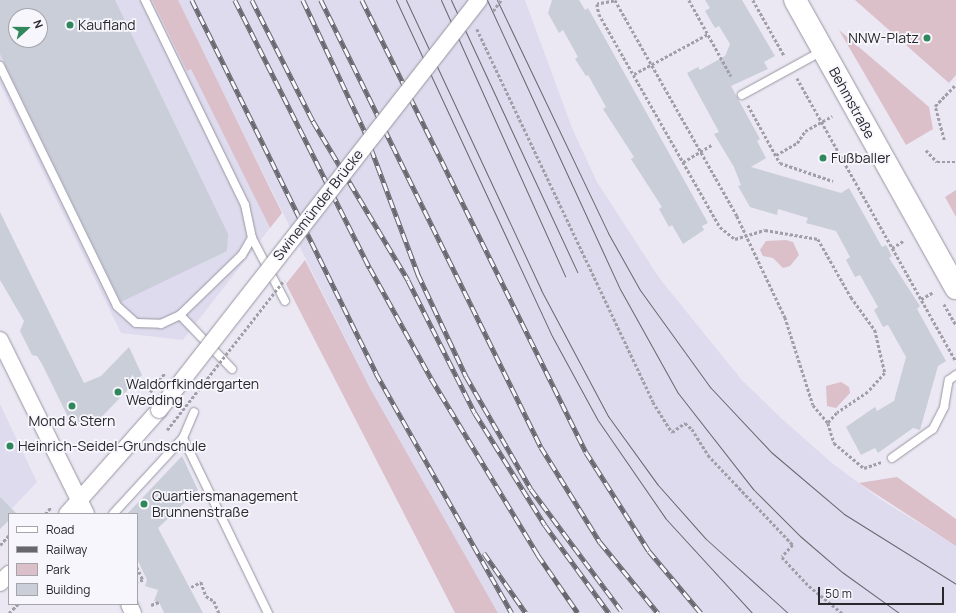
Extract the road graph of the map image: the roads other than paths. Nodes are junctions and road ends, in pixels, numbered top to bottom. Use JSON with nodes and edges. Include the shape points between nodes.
{"nodes":[{"id":1,"x":145,"y":0,"type":"edge"},
{"id":2,"x":479,"y":0,"type":"edge"},
{"id":3,"x":795,"y":0,"type":"edge"},
{"id":4,"x":823,"y":51,"type":"junction"},
{"id":5,"x":0,"y":66,"type":"edge"},
{"id":6,"x":742,"y":95,"type":"road end"},
{"id":7,"x":252,"y":238,"type":"junction"},
{"id":8,"x":956,"y":288,"type":"edge"},
{"id":9,"x":286,"y":301,"type":"dead end"},
{"id":10,"x":180,"y":316,"type":"junction"},
{"id":11,"x":0,"y":340,"type":"edge"},
{"id":12,"x":232,"y":369,"type":"dead end"},
{"id":13,"x":956,"y":375,"type":"edge"},
{"id":14,"x":194,"y":412,"type":"dead end"},
{"id":15,"x":183,"y":438,"type":"junction"},
{"id":16,"x":892,"y":458,"type":"road end"},
{"id":17,"x":82,"y":508,"type":"edge"},
{"id":18,"x":70,"y":513,"type":"edge"},
{"id":19,"x":114,"y":513,"type":"edge"},
{"id":20,"x":8,"y":575,"type":"edge"},
{"id":21,"x":0,"y":583,"type":"edge"},
{"id":22,"x":268,"y":613,"type":"edge"}],
"edges":[{"from":1,"to":7,"type":"lane","via":[[245,205]]},
{"from":2,"to":17,"type":"street","name":"Swinemünder Brücke","bridge":true},
{"from":3,"to":4,"type":"street","name":"Behmstraße"},
{"from":4,"to":6,"type":"lane"},
{"from":4,"to":8,"type":"street","name":"Behmstraße"},
{"from":5,"to":10,"type":"lane","via":[[117,306],[136,323],[161,324]]},
{"from":7,"to":9,"type":"lane"},
{"from":7,"to":10,"type":"lane","via":[[242,255]]},
{"from":10,"to":12,"type":"lane"},
{"from":11,"to":17,"type":"street"},
{"from":13,"to":16,"type":"lane","via":[[949,380],[944,407],[933,429]]},
{"from":14,"to":15,"type":"lane"},
{"from":15,"to":19,"type":"lane"},
{"from":15,"to":22,"type":"lane"},
{"from":17,"to":18,"type":"street","name":"Swinemünder Brücke"},
{"from":20,"to":21,"type":"street"}]}
